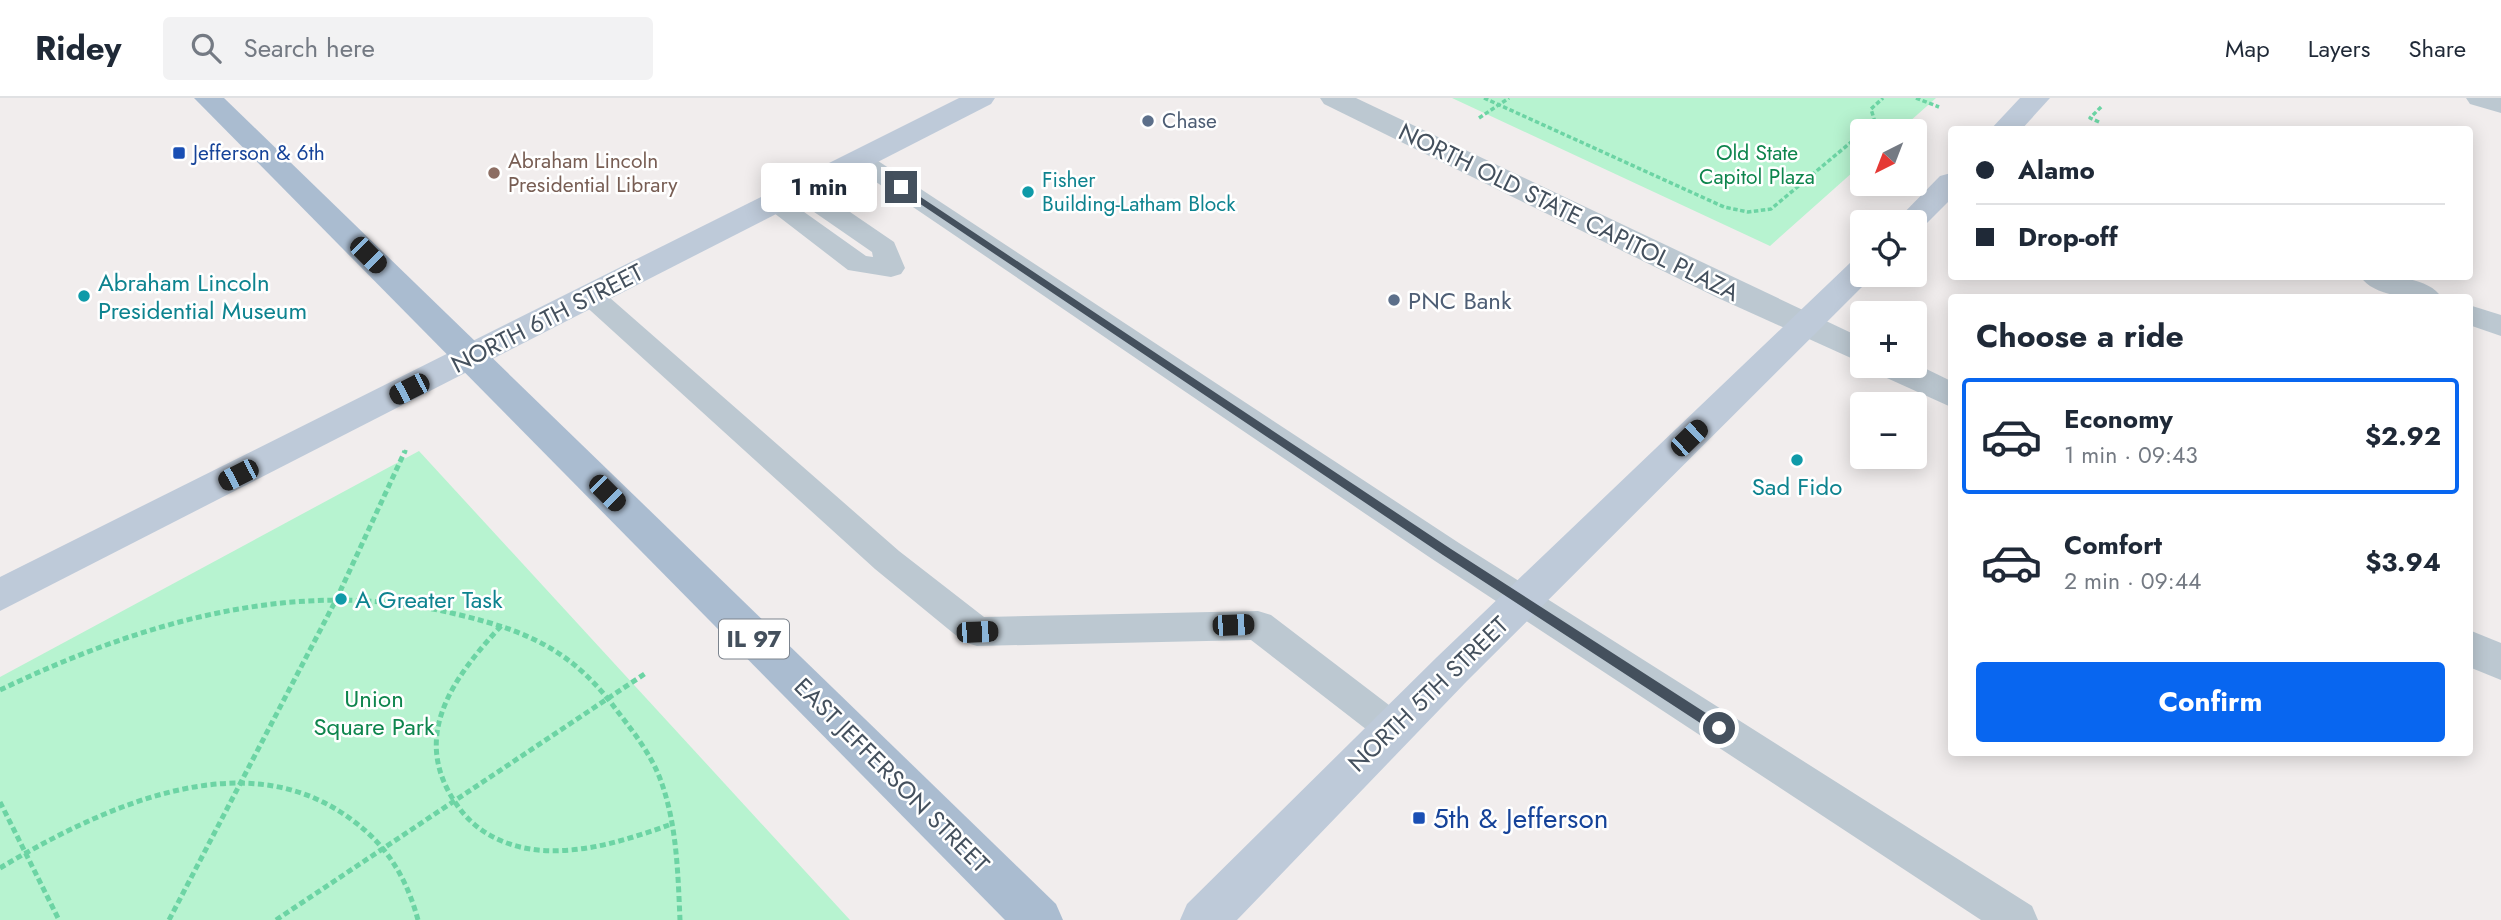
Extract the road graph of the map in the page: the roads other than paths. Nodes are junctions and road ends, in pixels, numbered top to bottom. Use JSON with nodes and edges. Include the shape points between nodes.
{"nodes":[{"id":1,"x":208,"y":98,"type":"edge"},
{"id":2,"x":981,"y":98,"type":"edge"},
{"id":3,"x":1335,"y":98,"type":"edge"},
{"id":4,"x":2036,"y":98,"type":"edge"},
{"id":5,"x":2008,"y":126,"type":"edge"},
{"id":6,"x":860,"y":160,"type":"junction"},
{"id":7,"x":1948,"y":184,"type":"edge"},
{"id":8,"x":1922,"y":210,"type":"edge"},
{"id":9,"x":2384,"y":280,"type":"edge"},
{"id":10,"x":1850,"y":281,"type":"edge"},
{"id":11,"x":2418,"y":294,"type":"edge"},
{"id":12,"x":591,"y":296,"type":"junction"},
{"id":13,"x":2473,"y":316,"type":"edge"},
{"id":14,"x":1805,"y":325,"type":"junction"},
{"id":15,"x":2501,"y":326,"type":"edge"},
{"id":16,"x":1850,"y":346,"type":"edge"},
{"id":17,"x":469,"y":358,"type":"junction"},
{"id":18,"x":1914,"y":378,"type":"edge"},
{"id":19,"x":1948,"y":395,"type":"edge"},
{"id":20,"x":0,"y":595,"type":"edge"},
{"id":21,"x":1523,"y":601,"type":"junction"},
{"id":22,"x":2473,"y":650,"type":"edge"},
{"id":23,"x":2501,"y":663,"type":"edge"},
{"id":24,"x":1393,"y":729,"type":"junction"},
{"id":25,"x":1039,"y":920,"type":"edge"},
{"id":26,"x":1204,"y":920,"type":"edge"},
{"id":27,"x":2017,"y":920,"type":"edge"}],
"edges":[{"from":1,"to":17,"type":"main road","name":"EAST JEFFERSON STREET","number":"IL 97"},
{"from":2,"to":6,"type":"main road","name":"NORTH 6TH STREET"},
{"from":3,"to":14,"type":"street","name":"NORTH OLD STATE CAPITOL PLAZA"},
{"from":4,"to":5,"type":"main road"},
{"from":6,"to":12,"type":"main road","name":"NORTH 6TH STREET"},
{"from":6,"to":21,"type":"lane"},
{"from":7,"to":8,"type":"main road"},
{"from":9,"to":11,"type":"lane"},
{"from":10,"to":14,"type":"main road","name":"NORTH 5TH STREET"},
{"from":12,"to":17,"type":"main road","name":"NORTH 6TH STREET"},
{"from":12,"to":24,"type":"lane","via":[[887,560],[977,632],[1258,625]]},
{"from":13,"to":15,"type":"lane"},
{"from":14,"to":16,"type":"street","name":"NORTH OLD STATE CAPITOL PLAZA"},
{"from":14,"to":21,"type":"main road","name":"NORTH 5TH STREET"},
{"from":17,"to":20,"type":"main road","name":"NORTH 6TH STREET"},
{"from":17,"to":25,"type":"main road","name":"EAST JEFFERSON STREET","number":"IL 97"},
{"from":18,"to":19,"type":"street"},
{"from":21,"to":24,"type":"main road","name":"NORTH 5TH STREET"},
{"from":21,"to":27,"type":"lane"},
{"from":22,"to":23,"type":"street"},
{"from":24,"to":26,"type":"main road","name":"NORTH 5TH STREET"}]}
